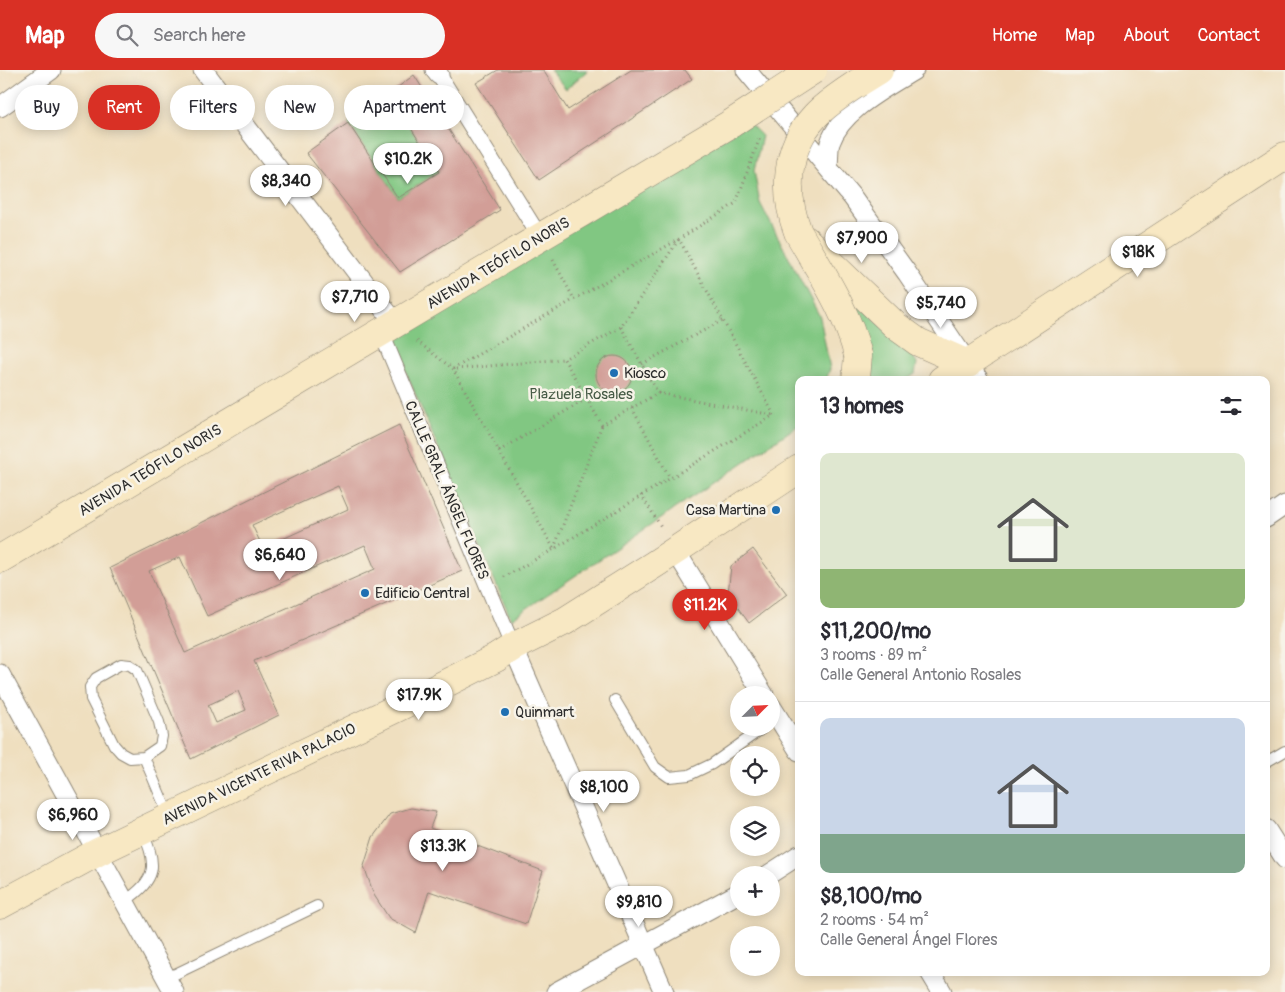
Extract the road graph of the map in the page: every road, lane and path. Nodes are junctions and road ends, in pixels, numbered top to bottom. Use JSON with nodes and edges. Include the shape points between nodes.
{"nodes":[{"id":1,"x":51,"y":70,"type":"edge"},
{"id":2,"x":203,"y":70,"type":"edge"},
{"id":3,"x":746,"y":70,"type":"edge"},
{"id":4,"x":813,"y":70,"type":"edge"},
{"id":5,"x":914,"y":70,"type":"edge"},
{"id":6,"x":437,"y":73,"type":"edge"},
{"id":7,"x":869,"y":77,"type":"edge"},
{"id":8,"x":0,"y":107,"type":"edge"},
{"id":9,"x":1285,"y":156,"type":"edge"},
{"id":10,"x":828,"y":166,"type":"junction"},
{"id":11,"x":736,"y":203,"type":"dead end"},
{"id":12,"x":798,"y":232,"type":"junction"},
{"id":13,"x":540,"y":237,"type":"junction"},
{"id":14,"x":679,"y":239,"type":"junction"},
{"id":15,"x":574,"y":299,"type":"junction"},
{"id":16,"x":723,"y":320,"type":"junction"},
{"id":17,"x":621,"y":327,"type":"junction"},
{"id":18,"x":389,"y":328,"type":"junction"},
{"id":19,"x":564,"y":359,"type":"junction"},
{"id":20,"x":642,"y":364,"type":"junction"},
{"id":21,"x":857,"y":367,"type":"edge"},
{"id":22,"x":453,"y":369,"type":"junction"},
{"id":23,"x":973,"y":372,"type":"edge"},
{"id":24,"x":958,"y":376,"type":"edge"},
{"id":25,"x":658,"y":393,"type":"junction"},
{"id":26,"x":586,"y":399,"type":"junction"},
{"id":27,"x":632,"y":408,"type":"junction"},
{"id":28,"x":774,"y":415,"type":"junction"},
{"id":29,"x":602,"y":425,"type":"junction"},
{"id":30,"x":499,"y":451,"type":"junction"},
{"id":31,"x":793,"y":472,"type":"edge"},
{"id":32,"x":670,"y":478,"type":"junction"},
{"id":33,"x":641,"y":495,"type":"junction"},
{"id":34,"x":1285,"y":505,"type":"edge"},
{"id":35,"x":1270,"y":515,"type":"edge"},
{"id":36,"x":554,"y":549,"type":"junction"},
{"id":37,"x":675,"y":550,"type":"junction"},
{"id":38,"x":0,"y":559,"type":"edge"},
{"id":39,"x":488,"y":586,"type":"junction"},
{"id":40,"x":513,"y":647,"type":"junction"},
{"id":41,"x":0,"y":674,"type":"edge"},
{"id":42,"x":758,"y":686,"type":"edge"},
{"id":43,"x":615,"y":700,"type":"dead end"},
{"id":44,"x":780,"y":729,"type":"edge"},
{"id":45,"x":748,"y":736,"type":"edge"},
{"id":46,"x":795,"y":746,"type":"edge"},
{"id":47,"x":1285,"y":751,"type":"edge"},
{"id":48,"x":144,"y":757,"type":"junction"},
{"id":49,"x":1270,"y":760,"type":"edge"},
{"id":50,"x":169,"y":817,"type":"junction"},
{"id":51,"x":142,"y":830,"type":"junction"},
{"id":52,"x":1270,"y":835,"type":"edge"},
{"id":53,"x":98,"y":852,"type":"junction"},
{"id":54,"x":795,"y":858,"type":"edge"},
{"id":55,"x":1285,"y":859,"type":"edge"},
{"id":56,"x":780,"y":867,"type":"edge"},
{"id":57,"x":730,"y":898,"type":"edge"},
{"id":58,"x":125,"y":901,"type":"junction"},
{"id":59,"x":0,"y":905,"type":"edge"},
{"id":60,"x":317,"y":906,"type":"dead end"},
{"id":61,"x":644,"y":944,"type":"junction"},
{"id":62,"x":932,"y":976,"type":"edge"},
{"id":63,"x":170,"y":985,"type":"edge"},
{"id":64,"x":556,"y":992,"type":"edge"},
{"id":65,"x":664,"y":992,"type":"edge"},
{"id":66,"x":942,"y":992,"type":"edge"}],
"edges":[{"from":1,"to":8,"type":"street"},
{"from":2,"to":18,"type":"street"},
{"from":3,"to":10,"type":"street"},
{"from":4,"to":13,"type":"main road","name":"AVENIDA TEÓFILO NORIS","bridge":true,"via":[[732,123]]},
{"from":5,"to":10,"type":"street","via":[[865,100],[839,127],[830,143]]},
{"from":6,"to":13,"type":"street"},
{"from":7,"to":12,"type":"main road","bridge":true,"via":[[836,98],[813,118],[794,149],[788,190]]},
{"from":9,"to":23,"type":"main road"},
{"from":10,"to":23,"type":"street","via":[[907,273]]},
{"from":11,"to":14,"type":"path"},
{"from":12,"to":21,"type":"main road","bridge":true,"via":[[842,311],[854,340]]},
{"from":12,"to":23,"type":"main road","bridge":true,"via":[[896,326]]},
{"from":13,"to":15,"type":"path"},
{"from":13,"to":18,"type":"main road","name":"AVENIDA TEÓFILO NORIS"},
{"from":14,"to":15,"type":"path"},
{"from":14,"to":16,"type":"path"},
{"from":14,"to":17,"type":"path"},
{"from":15,"to":22,"type":"path"},
{"from":16,"to":20,"type":"path"},
{"from":16,"to":28,"type":"path"},
{"from":17,"to":19,"type":"path"},
{"from":17,"to":20,"type":"path"},
{"from":18,"to":22,"type":"path"},
{"from":18,"to":38,"type":"main road","name":"AVENIDA TEÓFILO NORIS"},
{"from":18,"to":39,"type":"street","name":"CALLE GRAL. ÁNGEL FLORES"},
{"from":19,"to":22,"type":"path"},
{"from":19,"to":26,"type":"path"},
{"from":20,"to":25,"type":"path"},
{"from":22,"to":30,"type":"path"},
{"from":23,"to":24,"type":"main road"},
{"from":25,"to":27,"type":"path"},
{"from":25,"to":28,"type":"path"},
{"from":26,"to":29,"type":"path"},
{"from":26,"to":30,"type":"path"},
{"from":27,"to":29,"type":"path"},
{"from":27,"to":32,"type":"path"},
{"from":28,"to":32,"type":"path"},
{"from":29,"to":36,"type":"path"},
{"from":30,"to":36,"type":"path"},
{"from":31,"to":37,"type":"main road","name":"AVENIDA VICENTE RIVA PALACIO"},
{"from":32,"to":33,"type":"path"},
{"from":33,"to":36,"type":"path"},
{"from":33,"to":37,"type":"path"},
{"from":34,"to":35,"type":"street"},
{"from":36,"to":39,"type":"path"},
{"from":37,"to":40,"type":"main road","name":"AVENIDA VICENTE RIVA PALACIO","via":[[564,621]]},
{"from":37,"to":42,"type":"street"},
{"from":39,"to":40,"type":"street","name":"CALLE GRAL. ÁNGEL FLORES"},
{"from":40,"to":50,"type":"main road","name":"AVENIDA VICENTE RIVA PALACIO","via":[[397,708]]},
{"from":40,"to":61,"type":"street"},
{"from":41,"to":53,"type":"street"},
{"from":43,"to":45,"type":"lane","via":[[655,767],[669,777],[689,775],[712,764]]},
{"from":44,"to":46,"type":"street"},
{"from":47,"to":49,"type":"lane"},
{"from":48,"to":48,"type":"lane","via":[[160,746],[161,729],[137,670],[121,664],[96,678],[90,687],[91,699],[121,753],[130,758]]},
{"from":48,"to":50,"type":"lane"},
{"from":50,"to":51,"type":"main road","name":"AVENIDA VICENTE RIVA PALACIO"},
{"from":51,"to":53,"type":"main road","name":"AVENIDA VICENTE RIVA PALACIO"},
{"from":51,"to":58,"type":"lane","via":[[151,850],[150,875],[144,886]]},
{"from":52,"to":55,"type":"street"},
{"from":53,"to":58,"type":"street"},
{"from":53,"to":59,"type":"main road","name":"AVENIDA VICENTE RIVA PALACIO"},
{"from":54,"to":56,"type":"street"},
{"from":57,"to":61,"type":"street"},
{"from":58,"to":63,"type":"street"},
{"from":60,"to":63,"type":"lane"},
{"from":61,"to":64,"type":"street"},
{"from":61,"to":65,"type":"street"},
{"from":62,"to":66,"type":"street"}]}
